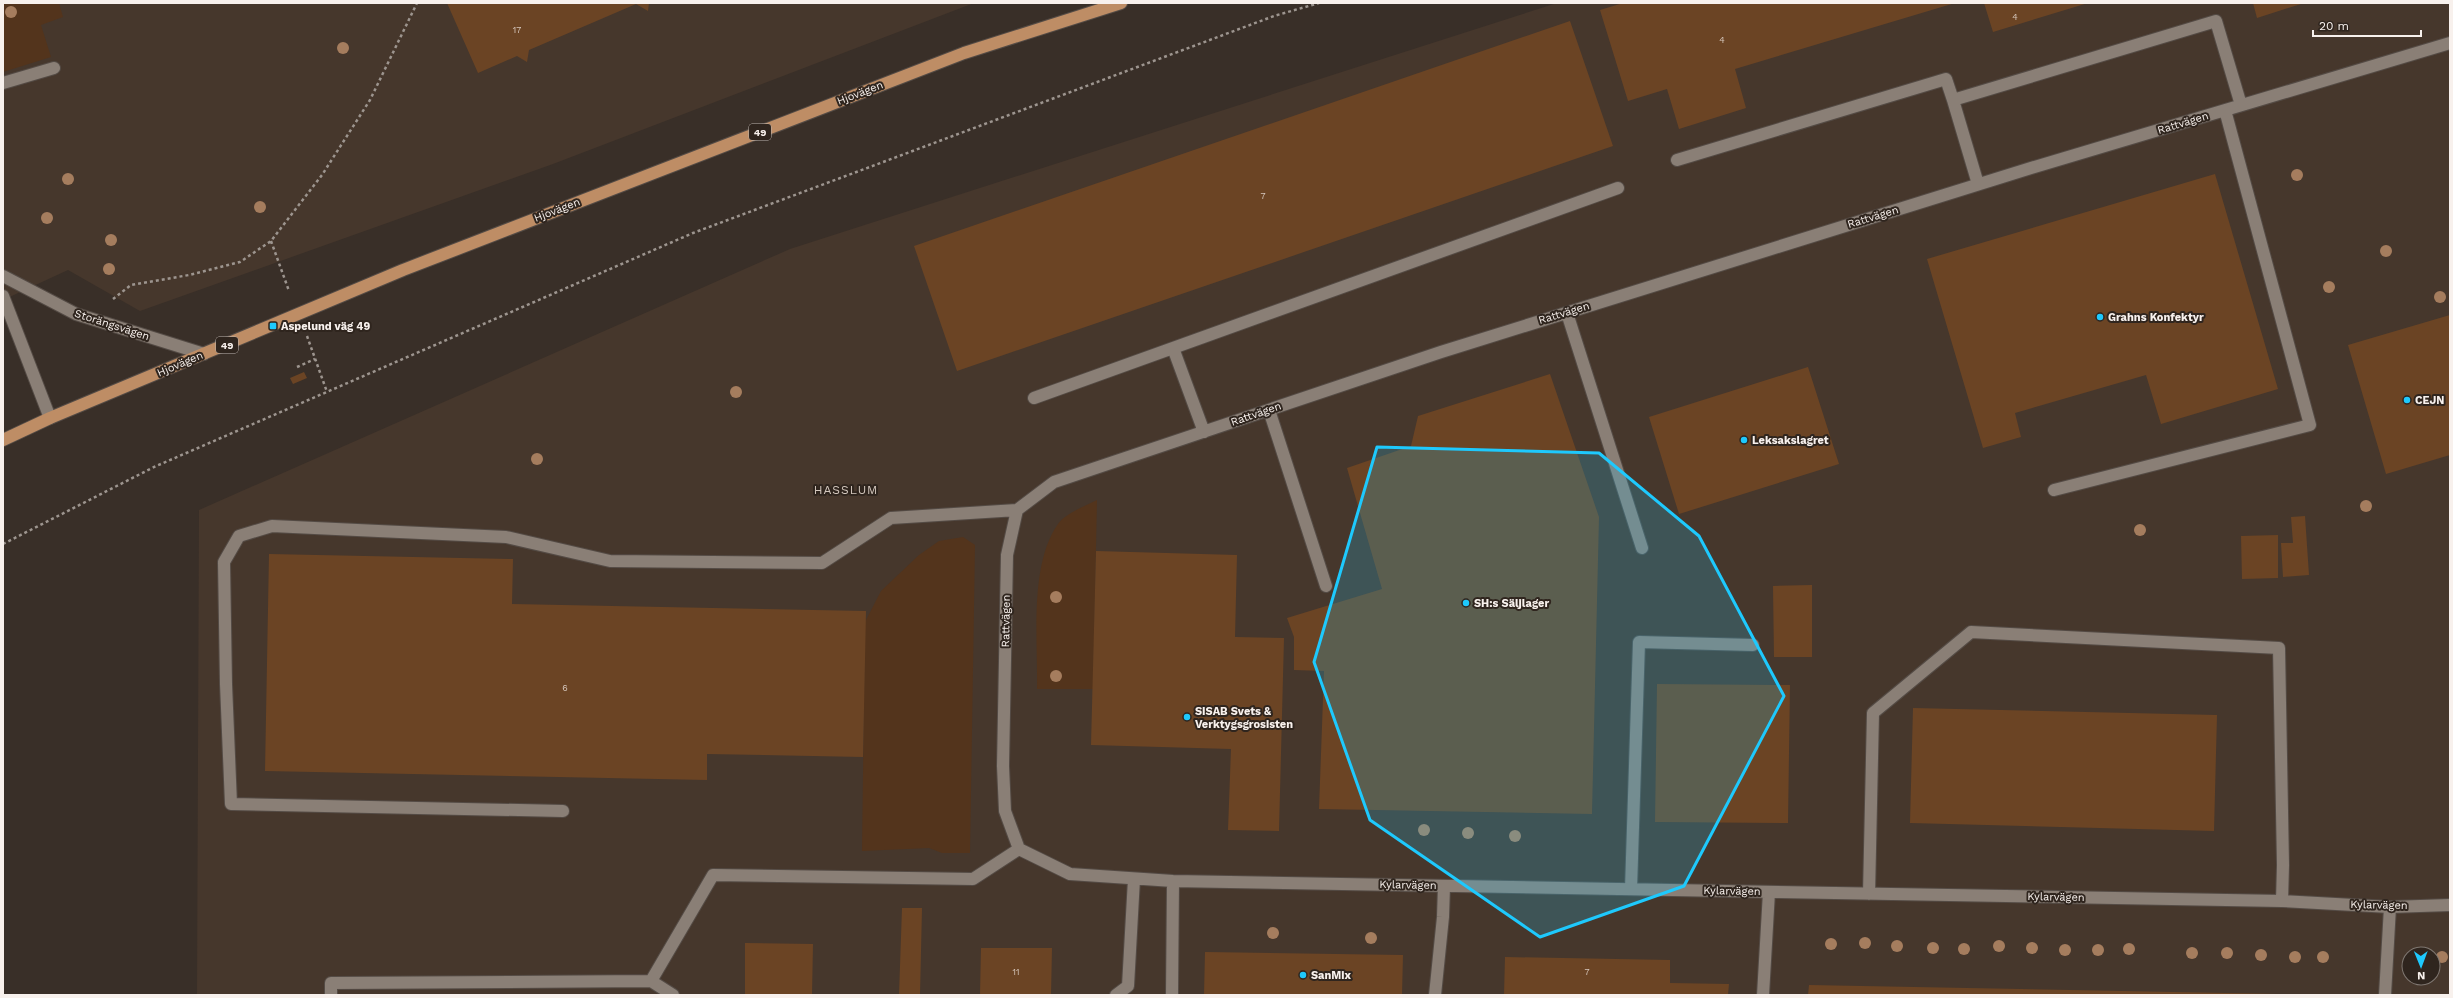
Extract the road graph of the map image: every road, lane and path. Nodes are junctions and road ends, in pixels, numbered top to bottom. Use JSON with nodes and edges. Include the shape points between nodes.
{"nodes":[{"id":1,"x":417,"y":3,"type":"edge"},
{"id":2,"x":1121,"y":3,"type":"edge"},
{"id":3,"x":1319,"y":3,"type":"edge"},
{"id":4,"x":2450,"y":43,"type":"edge"},
{"id":5,"x":54,"y":68,"type":"dead end"},
{"id":6,"x":3,"y":83,"type":"edge"},
{"id":7,"x":1953,"y":100,"type":"junction"},
{"id":8,"x":2241,"y":105,"type":"junction"},
{"id":9,"x":2225,"y":110,"type":"junction"},
{"id":10,"x":1677,"y":160,"type":"dead end"},
{"id":11,"x":1978,"y":184,"type":"junction"},
{"id":12,"x":1618,"y":188,"type":"dead end"},
{"id":13,"x":3,"y":276,"type":"edge"},
{"id":14,"x":3,"y":296,"type":"edge"},
{"id":15,"x":110,"y":302,"type":"dead end"},
{"id":16,"x":1567,"y":313,"type":"junction"},
{"id":17,"x":1173,"y":348,"type":"junction"},
{"id":18,"x":204,"y":354,"type":"junction"},
{"id":19,"x":315,"y":359,"type":"dead end"},
{"id":20,"x":297,"y":367,"type":"dead end"},
{"id":21,"x":1034,"y":398,"type":"dead end"},
{"id":22,"x":1269,"y":410,"type":"junction"},
{"id":23,"x":50,"y":418,"type":"junction"},
{"id":24,"x":1204,"y":432,"type":"junction"},
{"id":25,"x":3,"y":440,"type":"edge"},
{"id":26,"x":2054,"y":490,"type":"dead end"},
{"id":27,"x":1017,"y":510,"type":"junction"},
{"id":28,"x":3,"y":544,"type":"edge"},
{"id":29,"x":1642,"y":548,"type":"dead end"},
{"id":30,"x":1326,"y":586,"type":"dead end"},
{"id":31,"x":1753,"y":645,"type":"dead end"},
{"id":32,"x":563,"y":811,"type":"dead end"},
{"id":33,"x":1019,"y":849,"type":"junction"},
{"id":34,"x":1134,"y":879,"type":"junction"},
{"id":35,"x":1173,"y":881,"type":"junction"},
{"id":36,"x":1444,"y":886,"type":"junction"},
{"id":37,"x":1631,"y":890,"type":"junction"},
{"id":38,"x":1768,"y":892,"type":"junction"},
{"id":39,"x":1869,"y":894,"type":"junction"},
{"id":40,"x":2282,"y":901,"type":"junction"},
{"id":41,"x":2450,"y":905,"type":"edge"},
{"id":42,"x":2390,"y":907,"type":"junction"},
{"id":43,"x":651,"y":981,"type":"junction"},
{"id":44,"x":331,"y":995,"type":"edge"},
{"id":45,"x":673,"y":995,"type":"edge"},
{"id":46,"x":1116,"y":995,"type":"edge"},
{"id":47,"x":1172,"y":995,"type":"edge"},
{"id":48,"x":1435,"y":995,"type":"edge"},
{"id":49,"x":1763,"y":995,"type":"edge"},
{"id":50,"x":2385,"y":995,"type":"edge"}],
"edges":[{"from":1,"to":15,"type":"path","via":[[370,100],[322,175],[271,241],[240,262],[189,275],[131,285]]},
{"from":2,"to":18,"type":"main road","name":"Hjovägen","number":"49","via":[[964,53],[403,270]]},
{"from":3,"to":28,"type":"path","via":[[1274,16],[693,233],[154,467]]},
{"from":4,"to":8,"type":"street","name":"Rattvägen"},
{"from":5,"to":6,"type":"street"},
{"from":7,"to":8,"type":"street","via":[[2216,21]]},
{"from":7,"to":10,"type":"street","via":[[1946,79]]},
{"from":7,"to":11,"type":"street"},
{"from":8,"to":9,"type":"street","name":"Rattvägen"},
{"from":9,"to":11,"type":"street","name":"Rattvägen"},
{"from":9,"to":26,"type":"street","via":[[2310,425]]},
{"from":11,"to":16,"type":"street","name":"Rattvägen"},
{"from":12,"to":17,"type":"street"},
{"from":13,"to":18,"type":"street","name":"Storängsvägen","via":[[76,314]]},
{"from":14,"to":23,"type":"street"},
{"from":16,"to":22,"type":"street","name":"Rattvägen"},
{"from":16,"to":29,"type":"street"},
{"from":17,"to":21,"type":"street"},
{"from":17,"to":24,"type":"street"},
{"from":18,"to":23,"type":"main road","name":"Hjovägen","number":"49"},
{"from":19,"to":20,"type":"path"},
{"from":22,"to":24,"type":"street","name":"Rattvägen"},
{"from":22,"to":30,"type":"street"},
{"from":23,"to":25,"type":"main road","name":"Hjovägen","number":"49"},
{"from":24,"to":27,"type":"street","name":"Rattvägen","via":[[1054,482]]},
{"from":27,"to":32,"type":"street","via":[[890,518],[822,563],[610,561],[506,537],[272,526],[239,536],[224,562],[231,804]]},
{"from":27,"to":33,"type":"street","name":"Rattvägen","via":[[1007,555],[1003,766],[1005,811]]},
{"from":31,"to":37,"type":"street","via":[[1639,642]]},
{"from":33,"to":34,"type":"street","name":"Kylarvägen","via":[[1070,874]]},
{"from":33,"to":43,"type":"street","via":[[973,879],[713,875]]},
{"from":34,"to":35,"type":"street","name":"Kylarvägen"},
{"from":34,"to":46,"type":"street","via":[[1128,986]]},
{"from":35,"to":36,"type":"street","name":"Kylarvägen"},
{"from":35,"to":47,"type":"street"},
{"from":36,"to":37,"type":"street","name":"Kylarvägen"},
{"from":36,"to":48,"type":"street"},
{"from":37,"to":38,"type":"street","name":"Kylarvägen"},
{"from":38,"to":39,"type":"street","name":"Kylarvägen"},
{"from":38,"to":49,"type":"street"},
{"from":39,"to":40,"type":"street","name":"Kylarvägen"},
{"from":39,"to":40,"type":"street","via":[[1874,713],[1971,632],[2278,648]]},
{"from":40,"to":42,"type":"street","name":"Kylarvägen"},
{"from":41,"to":42,"type":"street","name":"Kylarvägen"},
{"from":42,"to":50,"type":"street"},
{"from":43,"to":44,"type":"street","via":[[331,983]]},
{"from":43,"to":45,"type":"street"}]}
